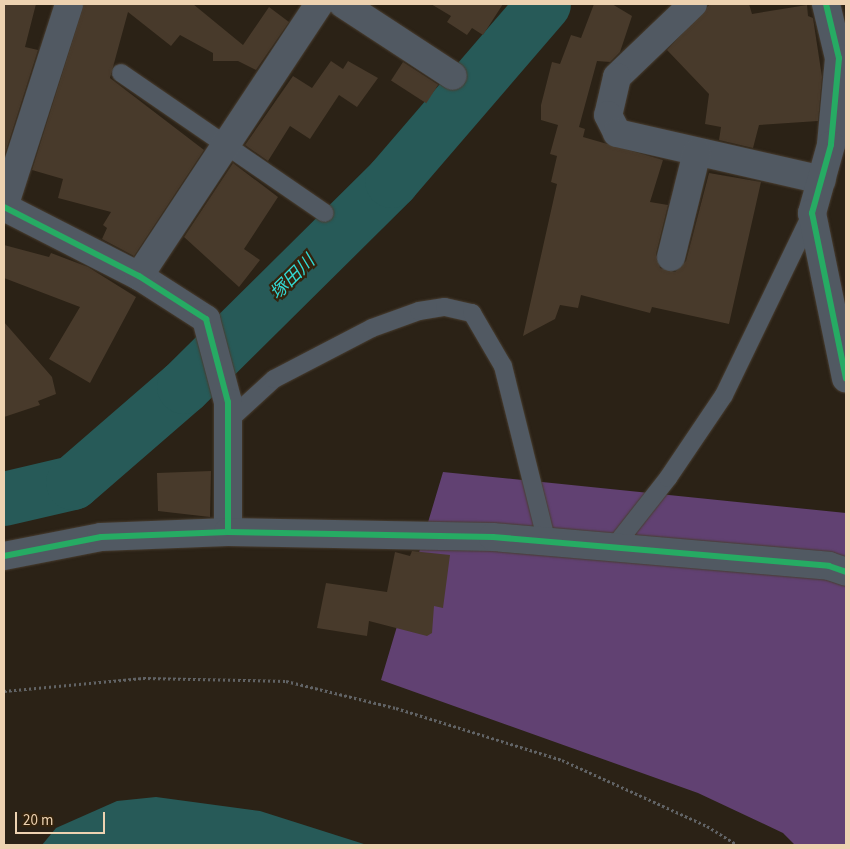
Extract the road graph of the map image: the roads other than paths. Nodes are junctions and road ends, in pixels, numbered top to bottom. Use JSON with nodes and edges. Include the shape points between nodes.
{"nodes":[{"id":1,"x":70,"y":4,"type":"edge"},
{"id":2,"x":319,"y":4,"type":"edge"},
{"id":3,"x":343,"y":4,"type":"edge"},
{"id":4,"x":694,"y":4,"type":"edge"},
{"id":5,"x":826,"y":4,"type":"edge"},
{"id":6,"x":121,"y":73,"type":"dead end"},
{"id":7,"x":454,"y":76,"type":"dead end"},
{"id":8,"x":226,"y":145,"type":"junction"},
{"id":9,"x":697,"y":152,"type":"junction"},
{"id":10,"x":822,"y":180,"type":"junction"},
{"id":11,"x":4,"y":207,"type":"edge"},
{"id":12,"x":326,"y":212,"type":"dead end"},
{"id":13,"x":812,"y":213,"type":"junction"},
{"id":14,"x":671,"y":257,"type":"dead end"},
{"id":15,"x":139,"y":276,"type":"junction"},
{"id":16,"x":846,"y":379,"type":"edge"},
{"id":17,"x":228,"y":411,"type":"junction"},
{"id":18,"x":228,"y":532,"type":"junction"},
{"id":19,"x":546,"y":542,"type":"junction"},
{"id":20,"x":613,"y":548,"type":"junction"},
{"id":21,"x":4,"y":556,"type":"edge"},
{"id":22,"x":846,"y":572,"type":"edge"}],
"edges":[{"from":1,"to":11,"type":"street"},
{"from":2,"to":8,"type":"street"},
{"from":3,"to":7,"type":"street"},
{"from":4,"to":9,"type":"street","via":[[617,77],[608,115],[617,133]]},
{"from":5,"to":10,"type":"street","via":[[839,58],[831,145]]},
{"from":6,"to":8,"type":"lane"},
{"from":8,"to":12,"type":"lane"},
{"from":8,"to":15,"type":"street"},
{"from":9,"to":10,"type":"street"},
{"from":9,"to":14,"type":"street"},
{"from":10,"to":13,"type":"street"},
{"from":11,"to":15,"type":"street"},
{"from":13,"to":16,"type":"street"},
{"from":13,"to":20,"type":"lane","via":[[724,395],[668,478]]},
{"from":15,"to":17,"type":"street","via":[[206,320]]},
{"from":17,"to":18,"type":"street"},
{"from":17,"to":19,"type":"lane","via":[[274,379],[372,328],[419,311],[445,307],[472,313],[503,366]]},
{"from":18,"to":19,"type":"street"},
{"from":18,"to":21,"type":"street","via":[[101,537]]},
{"from":19,"to":20,"type":"street"},
{"from":20,"to":22,"type":"street","via":[[829,566]]}]}
